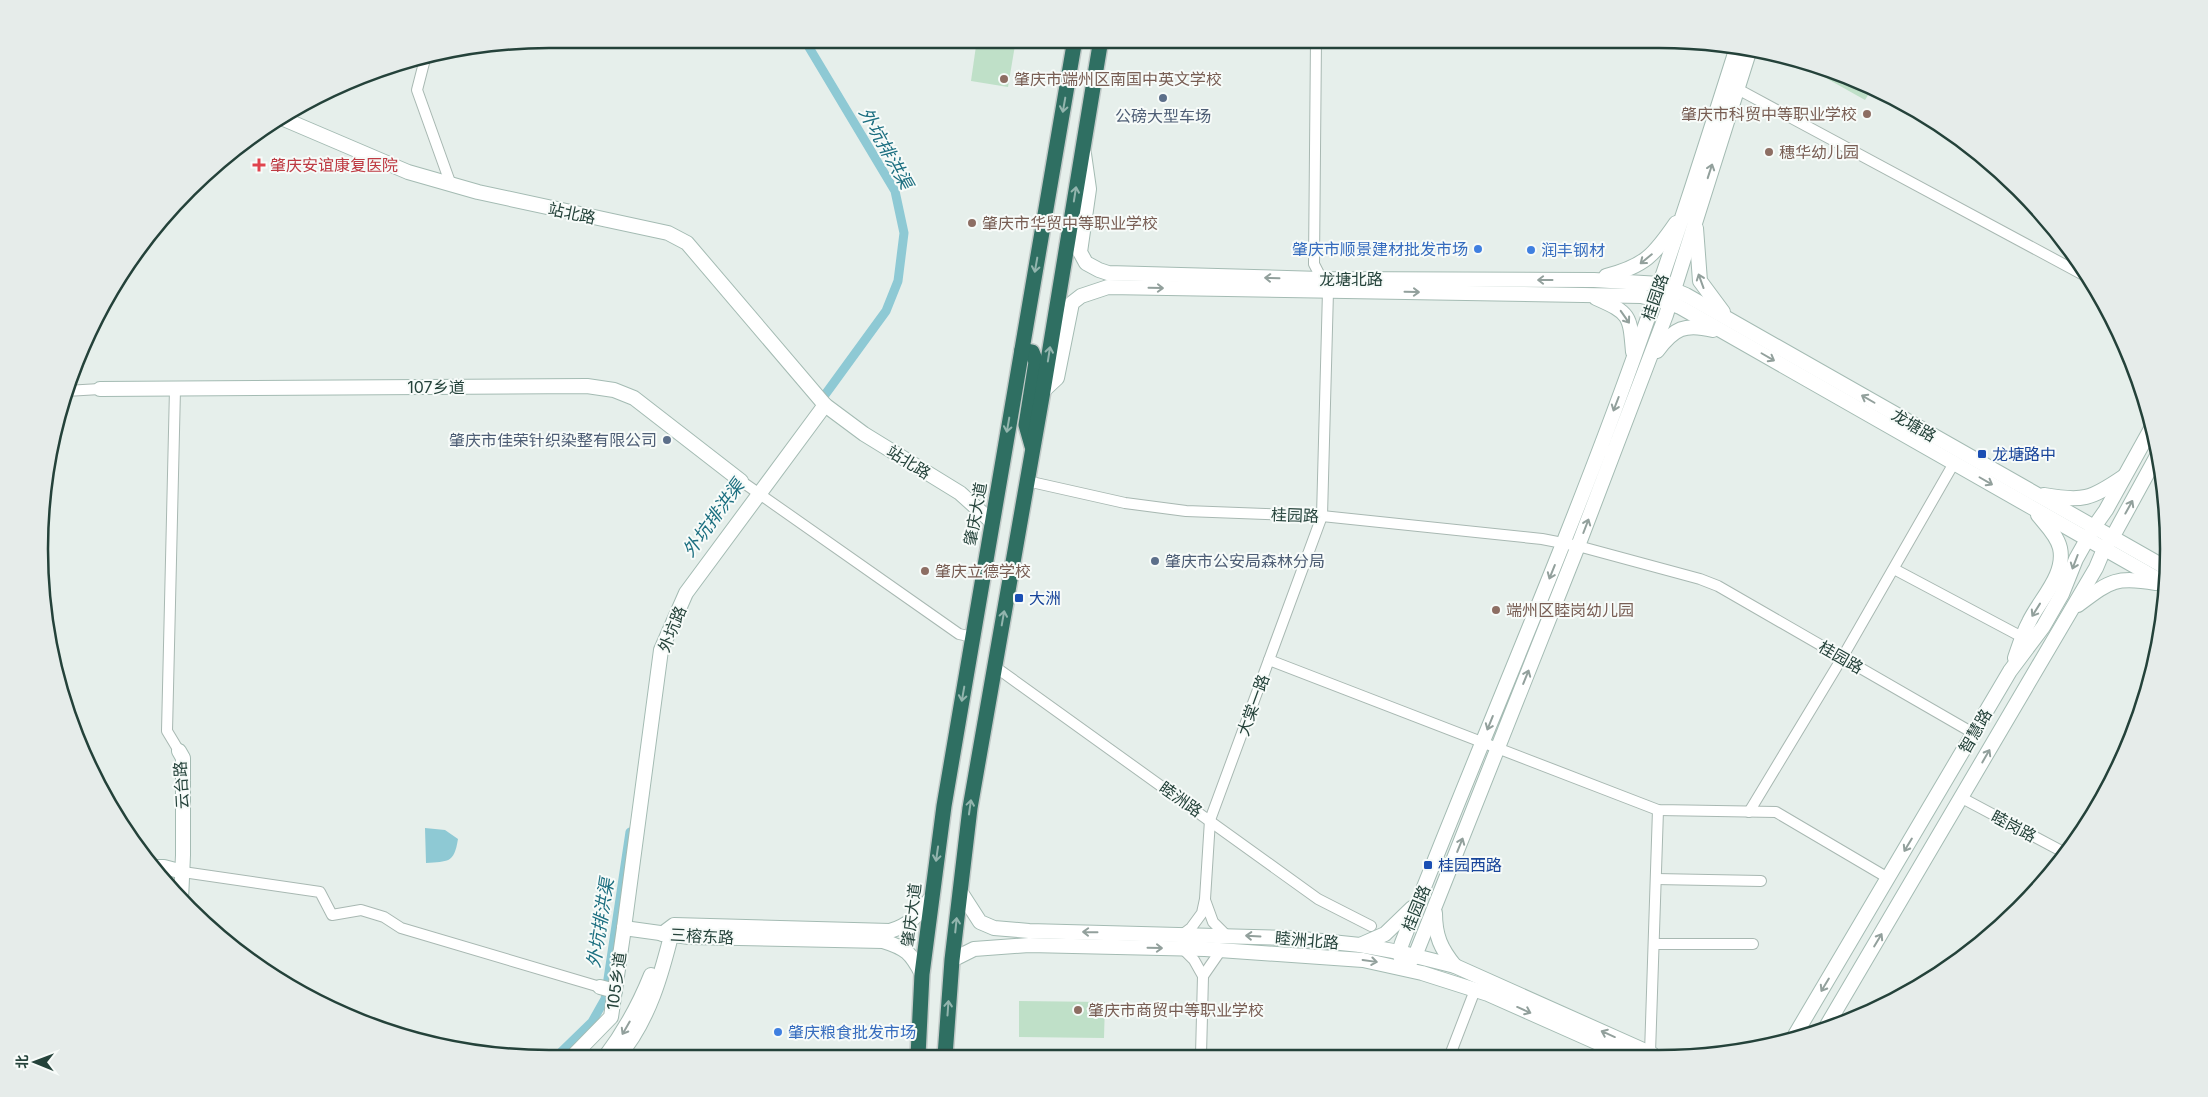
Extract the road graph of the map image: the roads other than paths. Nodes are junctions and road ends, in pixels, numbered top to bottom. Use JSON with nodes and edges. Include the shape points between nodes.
{"nodes":[{"id":1,"x":1074,"y":48,"type":"edge"},
{"id":2,"x":1099,"y":48,"type":"edge"},
{"id":3,"x":1316,"y":48,"type":"edge"},
{"id":4,"x":1736,"y":54,"type":"edge"},
{"id":5,"x":1747,"y":55,"type":"edge"},
{"id":6,"x":424,"y":64,"type":"edge"},
{"id":7,"x":1731,"y":86,"type":"junction"},
{"id":8,"x":288,"y":121,"type":"edge"},
{"id":9,"x":1058,"y":142,"type":"junction"},
{"id":10,"x":1083,"y":144,"type":"junction"},
{"id":11,"x":451,"y":184,"type":"junction"},
{"id":12,"x":1691,"y":212,"type":"junction"},
{"id":13,"x":1070,"y":226,"type":"junction"},
{"id":14,"x":2077,"y":272,"type":"edge"},
{"id":15,"x":1594,"y":280,"type":"junction"},
{"id":16,"x":1660,"y":284,"type":"junction"},
{"id":17,"x":1324,"y":285,"type":"junction"},
{"id":18,"x":1674,"y":289,"type":"junction"},
{"id":19,"x":1588,"y":295,"type":"junction"},
{"id":20,"x":1655,"y":298,"type":"junction"},
{"id":21,"x":1670,"y":303,"type":"junction"},
{"id":22,"x":1728,"y":327,"type":"junction"},
{"id":23,"x":1022,"y":350,"type":"junction"},
{"id":24,"x":1640,"y":361,"type":"junction"},
{"id":25,"x":175,"y":388,"type":"junction"},
{"id":26,"x":100,"y":389,"type":"joint"},
{"id":27,"x":73,"y":391,"type":"edge"},
{"id":28,"x":1043,"y":391,"type":"junction"},
{"id":29,"x":825,"y":405,"type":"junction"},
{"id":30,"x":2147,"y":436,"type":"edge"},
{"id":31,"x":1033,"y":450,"type":"junction"},
{"id":32,"x":1954,"y":463,"type":"junction"},
{"id":33,"x":2153,"y":463,"type":"edge"},
{"id":34,"x":2126,"y":475,"type":"junction"},
{"id":35,"x":741,"y":481,"type":"joint"},
{"id":36,"x":1027,"y":481,"type":"junction"},
{"id":37,"x":2032,"y":493,"type":"junction"},
{"id":38,"x":759,"y":494,"type":"junction"},
{"id":39,"x":2031,"y":507,"type":"junction"},
{"id":40,"x":1322,"y":516,"type":"junction"},
{"id":41,"x":991,"y":521,"type":"junction"},
{"id":42,"x":2090,"y":533,"type":"junction"},
{"id":43,"x":1563,"y":543,"type":"junction"},
{"id":44,"x":2108,"y":543,"type":"junction"},
{"id":45,"x":1578,"y":546,"type":"junction"},
{"id":46,"x":2159,"y":565,"type":"edge"},
{"id":47,"x":1894,"y":569,"type":"junction"},
{"id":48,"x":2159,"y":579,"type":"edge"},
{"id":49,"x":2159,"y":584,"type":"edge"},
{"id":50,"x":2071,"y":610,"type":"junction"},
{"id":51,"x":973,"y":636,"type":"junction"},
{"id":52,"x":2022,"y":638,"type":"junction"},
{"id":53,"x":1842,"y":658,"type":"junction"},
{"id":54,"x":1269,"y":660,"type":"junction"},
{"id":55,"x":994,"y":666,"type":"junction"},
{"id":56,"x":2010,"y":671,"type":"junction"},
{"id":57,"x":1974,"y":734,"type":"junction"},
{"id":58,"x":1482,"y":743,"type":"junction"},
{"id":59,"x":1498,"y":748,"type":"junction"},
{"id":60,"x":179,"y":752,"type":"joint"},
{"id":61,"x":1962,"y":798,"type":"junction"},
{"id":62,"x":1658,"y":810,"type":"junction"},
{"id":63,"x":1749,"y":812,"type":"junction"},
{"id":64,"x":1925,"y":816,"type":"junction"},
{"id":65,"x":1210,"y":820,"type":"junction"},
{"id":66,"x":1945,"y":827,"type":"junction"},
{"id":67,"x":2059,"y":850,"type":"edge"},
{"id":68,"x":164,"y":869,"type":"edge"},
{"id":69,"x":178,"y":872,"type":"junction"},
{"id":70,"x":168,"y":874,"type":"edge"},
{"id":71,"x":1888,"y":878,"type":"junction"},
{"id":72,"x":1656,"y":880,"type":"junction"},
{"id":73,"x":1761,"y":880,"type":"dead end"},
{"id":74,"x":176,"y":884,"type":"edge"},
{"id":75,"x":180,"y":887,"type":"edge"},
{"id":76,"x":960,"y":890,"type":"junction"},
{"id":77,"x":930,"y":898,"type":"junction"},
{"id":78,"x":1205,"y":899,"type":"junction"},
{"id":79,"x":1418,"y":902,"type":"junction"},
{"id":80,"x":1436,"y":906,"type":"junction"},
{"id":81,"x":1370,"y":926,"type":"dead end"},
{"id":82,"x":624,"y":928,"type":"junction"},
{"id":83,"x":669,"y":931,"type":"junction"},
{"id":84,"x":1030,"y":931,"type":"junction"},
{"id":85,"x":1183,"y":934,"type":"junction"},
{"id":86,"x":1226,"y":935,"type":"junction"},
{"id":87,"x":887,"y":936,"type":"junction"},
{"id":88,"x":1654,"y":944,"type":"junction"},
{"id":89,"x":1753,"y":944,"type":"dead end"},
{"id":90,"x":1029,"y":945,"type":"junction"},
{"id":91,"x":1360,"y":945,"type":"junction"},
{"id":92,"x":1183,"y":949,"type":"junction"},
{"id":93,"x":1221,"y":950,"type":"junction"},
{"id":94,"x":1399,"y":952,"type":"junction"},
{"id":95,"x":1415,"y":956,"type":"junction"},
{"id":96,"x":952,"y":960,"type":"junction"},
{"id":97,"x":1455,"y":966,"type":"junction"},
{"id":98,"x":1404,"y":968,"type":"junction"},
{"id":99,"x":922,"y":974,"type":"junction"},
{"id":100,"x":1203,"y":976,"type":"junction"},
{"id":101,"x":600,"y":987,"type":"joint"},
{"id":102,"x":1475,"y":990,"type":"junction"},
{"id":103,"x":615,"y":991,"type":"junction"},
{"id":104,"x":1831,"y":1019,"type":"edge"},
{"id":105,"x":1799,"y":1029,"type":"edge"},
{"id":106,"x":579,"y":1050,"type":"edge"},
{"id":107,"x":611,"y":1050,"type":"edge"},
{"id":108,"x":624,"y":1050,"type":"edge"},
{"id":109,"x":918,"y":1050,"type":"edge"},
{"id":110,"x":945,"y":1050,"type":"edge"},
{"id":111,"x":1201,"y":1050,"type":"edge"},
{"id":112,"x":1452,"y":1050,"type":"edge"},
{"id":113,"x":1614,"y":1050,"type":"edge"},
{"id":114,"x":1642,"y":1050,"type":"edge"},
{"id":115,"x":1651,"y":1050,"type":"edge"}],
"edges":[{"from":1,"to":9,"type":"highway","name":"肇庆大道","one_way":true},
{"from":2,"to":10,"type":"highway"},
{"from":3,"to":17,"type":"street","name":"大棠一路","via":[[1314,264]]},
{"from":4,"to":7,"type":"street"},
{"from":5,"to":7,"type":"street"},
{"from":6,"to":11,"type":"street","via":[[417,90]]},
{"from":7,"to":12,"type":"street"},
{"from":7,"to":14,"type":"street"},
{"from":8,"to":11,"type":"street","name":"站北路","via":[[408,172]]},
{"from":9,"to":13,"type":"highway","via":[[1062,168],[1053,222],[1059,229]]},
{"from":9,"to":23,"type":"highway","name":"肇庆大道","one_way":true},
{"from":13,"to":10,"type":"highway","one_way":true},
{"from":17,"to":10,"type":"street","name":"龙塘北路","one_way":true,"via":[[1108,273],[1086,263],[1080,252],[1088,189]]},
{"from":11,"to":29,"type":"street","name":"站北路","via":[[668,233],[686,243]]},
{"from":12,"to":15,"type":"street","one_way":true,"via":[[1645,261]]},
{"from":12,"to":16,"type":"street","name":"桂园路"},
{"from":12,"to":18,"type":"street"},
{"from":22,"to":12,"type":"street","one_way":true,"via":[[1700,281]]},
{"from":28,"to":13,"type":"highway","one_way":true},
{"from":15,"to":16,"type":"street","name":"龙塘路"},
{"from":15,"to":17,"type":"street","name":"龙塘北路","one_way":true},
{"from":16,"to":18,"type":"street","name":"龙塘路"},
{"from":16,"to":20,"type":"street","name":"桂园路"},
{"from":17,"to":19,"type":"street","name":"龙塘北路","one_way":true},
{"from":28,"to":17,"type":"street","name":"龙塘北路","one_way":true,"via":[[1057,378],[1072,303],[1081,296],[1108,287]]},
{"from":17,"to":40,"type":"street","name":"大棠一路"},
{"from":18,"to":21,"type":"street"},
{"from":18,"to":22,"type":"street","name":"龙塘路"},
{"from":19,"to":20,"type":"street","name":"龙塘北路"},
{"from":19,"to":24,"type":"street","one_way":true,"via":[[1620,309],[1626,315]]},
{"from":20,"to":21,"type":"street","name":"龙塘北路"},
{"from":20,"to":24,"type":"street","name":"桂园路"},
{"from":21,"to":22,"type":"street","name":"龙塘北路"},
{"from":21,"to":24,"type":"street"},
{"from":22,"to":24,"type":"street","via":[[1681,328]]},
{"from":22,"to":32,"type":"street","one_way":true},
{"from":37,"to":22,"type":"street","name":"龙塘路","one_way":true},
{"from":23,"to":31,"type":"highway","via":[[1032,352],[1036,362],[1026,425]]},
{"from":23,"to":41,"type":"highway","name":"肇庆大道","one_way":true},
{"from":24,"to":43,"type":"street","name":"桂园路","one_way":true},
{"from":45,"to":24,"type":"street","one_way":true},
{"from":25,"to":26,"type":"street","name":"107乡道"},
{"from":25,"to":35,"type":"street","name":"107乡道","via":[[587,386],[614,390],[634,398],[659,415]]},
{"from":25,"to":60,"type":"street","via":[[167,731]]},
{"from":26,"to":27,"type":"street"},
{"from":28,"to":31,"type":"highway"},
{"from":29,"to":38,"type":"street","name":"外坑路"},
{"from":29,"to":41,"type":"street","name":"站北路","via":[[864,434],[960,492]]},
{"from":30,"to":34,"type":"street","name":"智慧路"},
{"from":31,"to":36,"type":"highway"},
{"from":32,"to":39,"type":"street","one_way":true},
{"from":32,"to":47,"type":"street"},
{"from":44,"to":33,"type":"street","name":"智慧路","one_way":true},
{"from":34,"to":37,"type":"street","via":[[2102,491],[2081,499]]},
{"from":34,"to":42,"type":"street","name":"智慧路"},
{"from":35,"to":38,"type":"street"},
{"from":36,"to":40,"type":"street","name":"桂园路","via":[[1125,503],[1186,511]]},
{"from":55,"to":36,"type":"highway","one_way":true},
{"from":37,"to":42,"type":"street","name":"龙塘路"},
{"from":38,"to":51,"type":"street","via":[[959,634]]},
{"from":38,"to":82,"type":"street","name":"外坑路","via":[[686,593],[661,650]]},
{"from":39,"to":42,"type":"street"},
{"from":39,"to":52,"type":"street","one_way":true,"via":[[2060,547],[2060,566]]},
{"from":40,"to":43,"type":"street","name":"桂园路"},
{"from":40,"to":54,"type":"street","name":"大棠一路"},
{"from":41,"to":51,"type":"highway","name":"肇庆大道"},
{"from":42,"to":44,"type":"street","name":"龙塘路"},
{"from":42,"to":56,"type":"street","name":"智慧路","one_way":true,"via":[[2043,627]]},
{"from":43,"to":45,"type":"street","name":"桂园路"},
{"from":43,"to":58,"type":"street","name":"桂园路","one_way":true},
{"from":44,"to":46,"type":"street","name":"龙塘路"},
{"from":44,"to":48,"type":"street"},
{"from":44,"to":50,"type":"street","name":"智慧路"},
{"from":45,"to":53,"type":"street","name":"桂园路","via":[[1718,586]]},
{"from":59,"to":45,"type":"street","one_way":true},
{"from":47,"to":52,"type":"street"},
{"from":47,"to":53,"type":"street"},
{"from":49,"to":50,"type":"street","via":[[2121,579],[2104,585]]},
{"from":61,"to":50,"type":"street","name":"智慧路","one_way":true},
{"from":51,"to":77,"type":"highway","name":"肇庆大道","one_way":true},
{"from":52,"to":56,"type":"street"},
{"from":53,"to":57,"type":"street","name":"桂园路"},
{"from":53,"to":63,"type":"street"},
{"from":54,"to":58,"type":"street"},
{"from":54,"to":65,"type":"street","name":"大棠一路"},
{"from":55,"to":65,"type":"street","name":"睦洲路"},
{"from":76,"to":55,"type":"highway","one_way":true},
{"from":56,"to":57,"type":"street","name":"智慧路"},
{"from":57,"to":64,"type":"street","name":"智慧路"},
{"from":58,"to":59,"type":"street"},
{"from":58,"to":79,"type":"street","name":"桂园路"},
{"from":59,"to":62,"type":"street"},
{"from":80,"to":59,"type":"street","one_way":true},
{"from":60,"to":69,"type":"street","name":"云台路","via":[[176,758]]},
{"from":61,"to":66,"type":"street","name":"智慧路"},
{"from":61,"to":67,"type":"street","name":"睦岗路"},
{"from":62,"to":63,"type":"street"},
{"from":62,"to":72,"type":"street"},
{"from":63,"to":71,"type":"street","via":[[1776,812]]},
{"from":64,"to":66,"type":"street","via":[[1934,815],[1942,819]]},
{"from":64,"to":71,"type":"street","name":"智慧路","one_way":true},
{"from":65,"to":78,"type":"street","name":"大棠一路"},
{"from":65,"to":81,"type":"street","name":"睦洲路","via":[[1318,899]]},
{"from":104,"to":66,"type":"street","name":"智慧路","one_way":true},
{"from":68,"to":69,"type":"street"},
{"from":69,"to":70,"type":"street"},
{"from":69,"to":74,"type":"street","name":"云台路"},
{"from":69,"to":75,"type":"street","name":"云台路"},
{"from":69,"to":101,"type":"street","via":[[320,892],[332,915],[361,910],[384,917],[401,928]]},
{"from":71,"to":105,"type":"street","name":"智慧路","one_way":true},
{"from":72,"to":73,"type":"street"},
{"from":72,"to":88,"type":"street"},
{"from":76,"to":84,"type":"street","name":"睦洲北路","via":[[980,922],[994,928]]},
{"from":96,"to":76,"type":"highway","one_way":true},
{"from":77,"to":87,"type":"street","via":[[915,919]]},
{"from":77,"to":99,"type":"highway","name":"肇庆大道"},
{"from":78,"to":85,"type":"street","via":[[1202,913]]},
{"from":78,"to":86,"type":"street","via":[[1213,922]]},
{"from":79,"to":91,"type":"street","via":[[1385,934]]},
{"from":79,"to":94,"type":"street","name":"桂园路"},
{"from":80,"to":95,"type":"street"},
{"from":80,"to":97,"type":"street","via":[[1437,938]]},
{"from":82,"to":83,"type":"street"},
{"from":82,"to":103,"type":"street","name":"105乡道"},
{"from":83,"to":87,"type":"street","name":"三榕东路"},
{"from":83,"to":107,"type":"street","one_way":true,"via":[[646,988]]},
{"from":83,"to":108,"type":"street","via":[[655,992]]},
{"from":85,"to":84,"type":"street","name":"睦洲北路","one_way":true},
{"from":84,"to":90,"type":"street","via":[[1006,936],[1006,941]]},
{"from":85,"to":86,"type":"street","name":"睦洲北路"},
{"from":91,"to":86,"type":"street","name":"睦洲北路","one_way":true},
{"from":87,"to":99,"type":"street","via":[[913,956]]},
{"from":88,"to":89,"type":"street"},
{"from":88,"to":115,"type":"street"},
{"from":90,"to":92,"type":"street","name":"睦洲北路","one_way":true},
{"from":90,"to":96,"type":"street","name":"睦洲北路","via":[[974,949]]},
{"from":91,"to":94,"type":"street","name":"睦洲北路"},
{"from":92,"to":93,"type":"street","name":"睦洲北路"},
{"from":92,"to":100,"type":"street"},
{"from":93,"to":98,"type":"street","name":"睦洲北路","one_way":true,"via":[[1327,956]]},
{"from":93,"to":100,"type":"street"},
{"from":94,"to":95,"type":"street","name":"睦洲北路"},
{"from":94,"to":98,"type":"street","name":"桂园路"},
{"from":95,"to":97,"type":"street","name":"睦洲北路"},
{"from":95,"to":98,"type":"street"},
{"from":110,"to":96,"type":"highway","one_way":true},
{"from":114,"to":97,"type":"street","name":"睦洲北路","one_way":true},
{"from":98,"to":102,"type":"street","name":"睦洲北路"},
{"from":99,"to":109,"type":"highway","name":"肇庆大道"},
{"from":100,"to":111,"type":"street"},
{"from":101,"to":103,"type":"street"},
{"from":102,"to":112,"type":"street"},
{"from":102,"to":113,"type":"street","name":"睦洲北路","one_way":true},
{"from":103,"to":106,"type":"street","name":"105乡道","via":[[612,1017]]}]}
